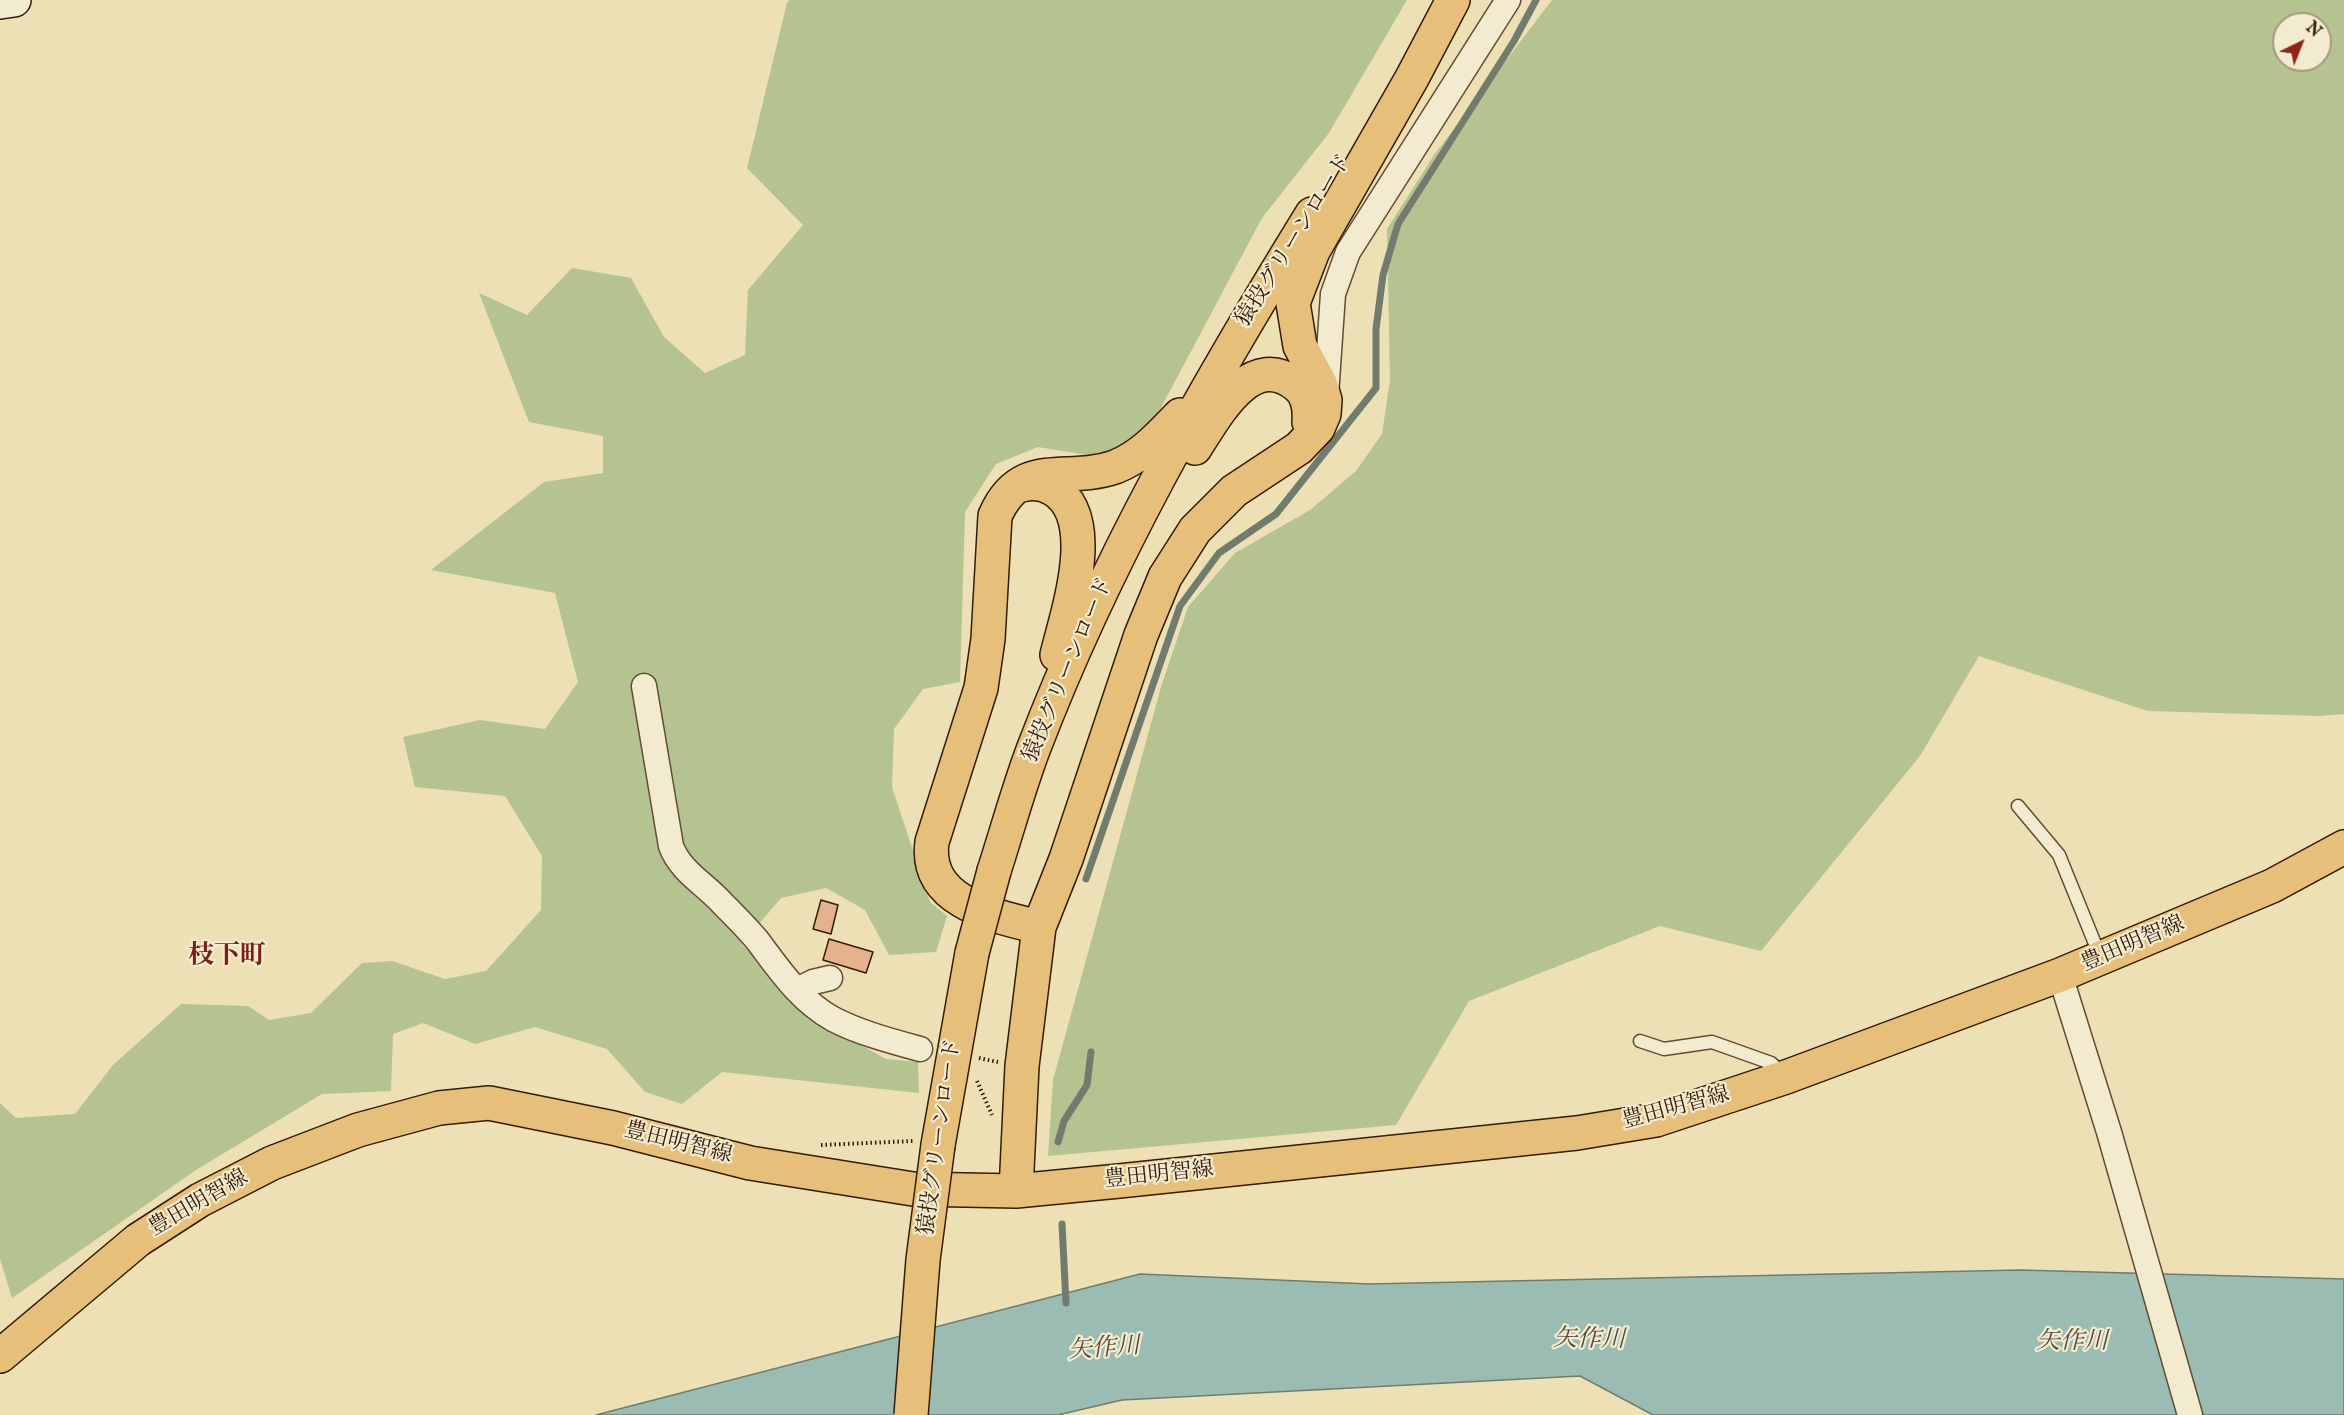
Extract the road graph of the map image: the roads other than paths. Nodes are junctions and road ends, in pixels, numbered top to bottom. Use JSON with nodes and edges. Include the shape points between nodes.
{"nodes":[{"id":1,"x":14,"y":0,"type":"edge"},
{"id":2,"x":1438,"y":0,"type":"edge"},
{"id":3,"x":1453,"y":0,"type":"edge"},
{"id":4,"x":1508,"y":0,"type":"edge"},
{"id":5,"x":0,"y":2,"type":"edge"},
{"id":6,"x":1206,"y":387,"type":"junction"},
{"id":7,"x":1325,"y":400,"type":"junction"},
{"id":8,"x":1283,"y":456,"type":"junction"},
{"id":9,"x":1012,"y":489,"type":"junction"},
{"id":10,"x":1070,"y":663,"type":"junction"},
{"id":11,"x":644,"y":686,"type":"dead end"},
{"id":12,"x":1033,"y":751,"type":"junction"},
{"id":13,"x":2018,"y":806,"type":"dead end"},
{"id":14,"x":2344,"y":847,"type":"edge"},
{"id":15,"x":1039,"y":927,"type":"junction"},
{"id":16,"x":2100,"y":958,"type":"junction"},
{"id":17,"x":2060,"y":975,"type":"junction"},
{"id":18,"x":830,"y":978,"type":"dead end"},
{"id":19,"x":797,"y":990,"type":"junction"},
{"id":20,"x":1640,"y":1041,"type":"dead end"},
{"id":21,"x":920,"y":1049,"type":"dead end"},
{"id":22,"x":1786,"y":1077,"type":"junction"},
{"id":23,"x":1016,"y":1191,"type":"junction"},
{"id":24,"x":0,"y":1356,"type":"edge"},
{"id":25,"x":910,"y":1415,"type":"edge"},
{"id":26,"x":2190,"y":1415,"type":"edge"}],
"edges":[{"from":1,"to":5,"type":"street"},
{"from":2,"to":6,"type":"main road","name":"猿投グリーンロード"},
{"from":3,"to":7,"type":"main road","via":[[1313,251],[1293,303],[1300,346],[1320,382]]},
{"from":4,"to":7,"type":"street","via":[[1348,252],[1332,294]]},
{"from":6,"to":9,"type":"main road","via":[[1164,433],[1132,459],[1097,472],[1039,475]]},
{"from":6,"to":10,"type":"main road","name":"猿投グリーンロード","via":[[1155,483]]},
{"from":7,"to":8,"type":"main road","via":[[1318,428],[1299,448]]},
{"from":8,"to":10,"type":"main road","via":[[1305,431],[1308,405],[1297,385],[1285,377],[1259,375],[1236,391],[1206,431]]},
{"from":8,"to":15,"type":"main road","via":[[1213,509],[1165,577]]},
{"from":9,"to":12,"type":"main road","via":[[1037,483],[1057,491],[1073,514],[1077,534],[1073,590]]},
{"from":9,"to":15,"type":"main road","via":[[995,516],[988,639],[981,688],[930,856],[939,882],[961,901]]},
{"from":10,"to":12,"type":"main road","name":"猿投グリーンロード"},
{"from":11,"to":19,"type":"street","via":[[670,846],[676,861],[717,897]]},
{"from":12,"to":25,"type":"main road","name":"猿投グリーンロード","bridge":true,"via":[[994,872],[926,1143],[923,1260]]},
{"from":13,"to":16,"type":"lane","via":[[2059,855]]},
{"from":14,"to":16,"type":"main road","name":"豊田明智線","via":[[2272,886]]},
{"from":15,"to":23,"type":"main road","via":[[1022,1066]]},
{"from":16,"to":17,"type":"main road","name":"豊田明智線"},
{"from":17,"to":22,"type":"main road","name":"豊田明智線"},
{"from":17,"to":26,"type":"street"},
{"from":18,"to":19,"type":"street"},
{"from":19,"to":21,"type":"street","via":[[833,1019]]},
{"from":20,"to":22,"type":"lane","via":[[1664,1049],[1712,1042],[1771,1063]]},
{"from":22,"to":23,"type":"main road","name":"豊田明智線","via":[[1656,1120],[1577,1133]]},
{"from":23,"to":24,"type":"main road","name":"豊田明智線","via":[[913,1189],[750,1162],[522,1108],[489,1103],[440,1108],[358,1130],[272,1163],[200,1200],[138,1240]]}]}
